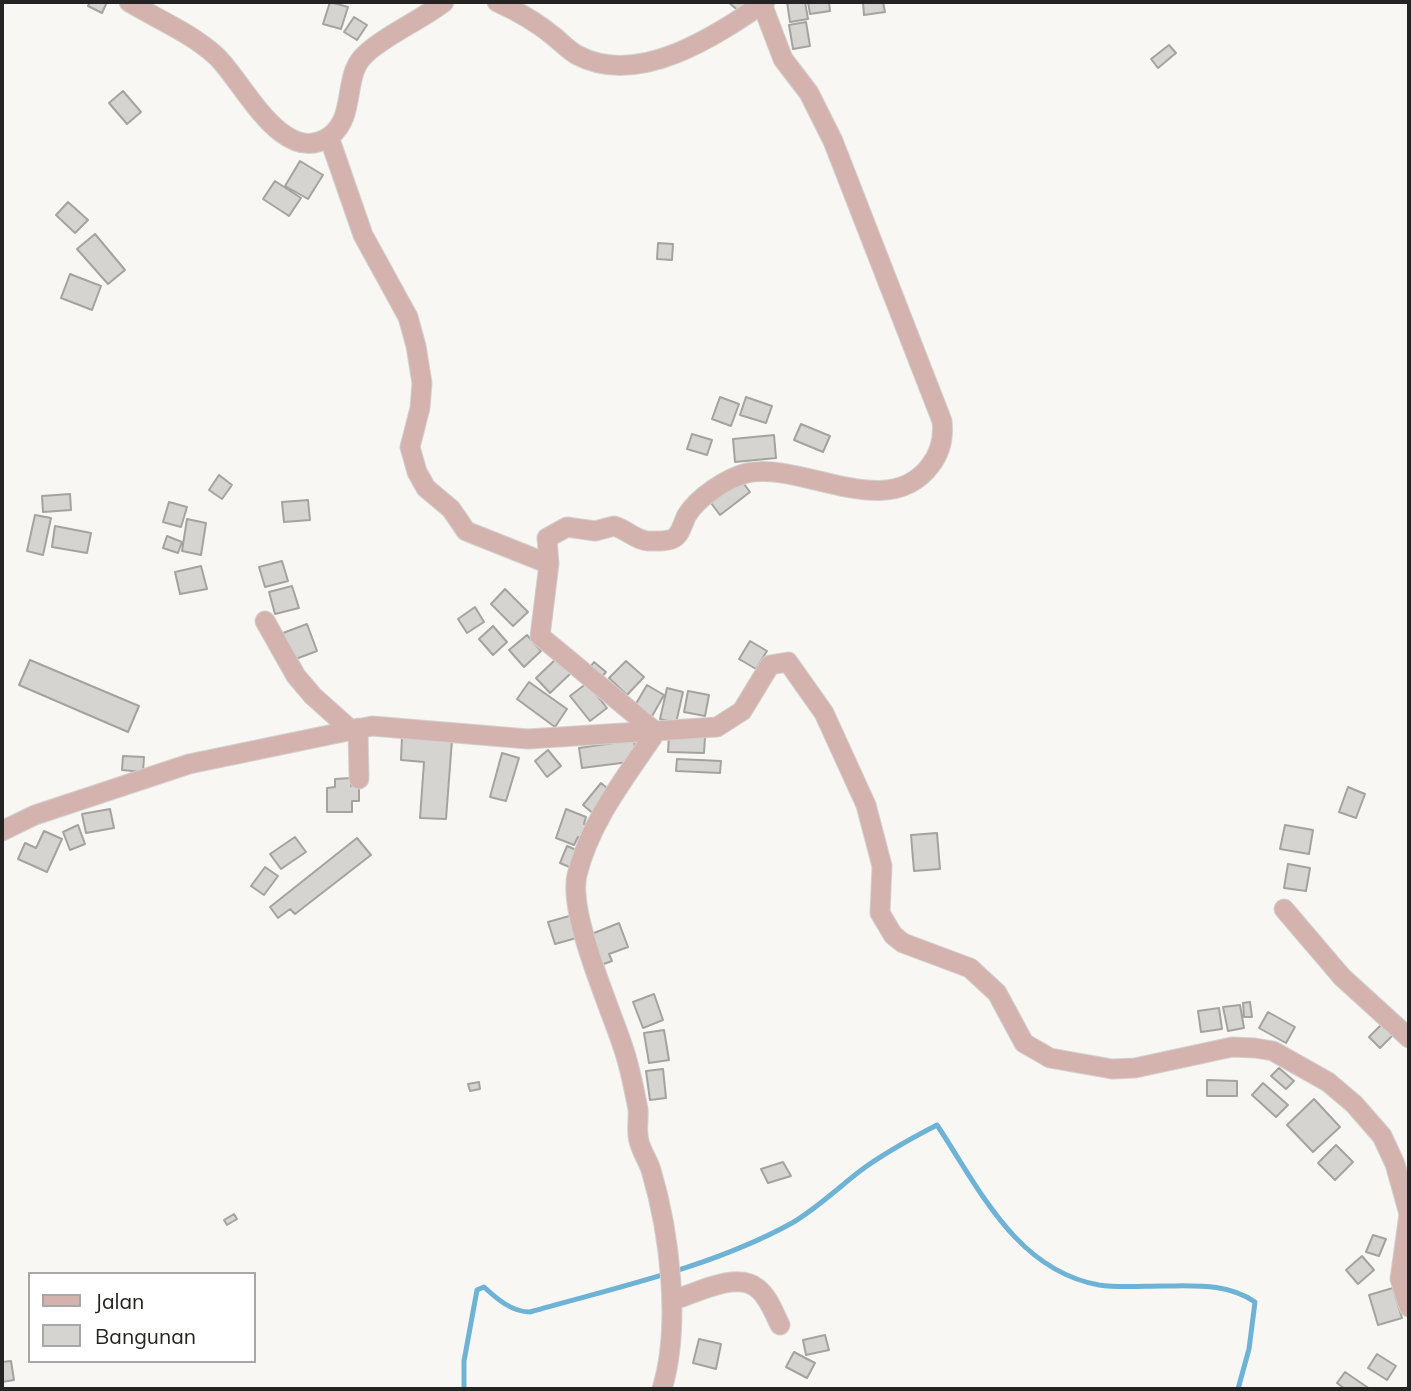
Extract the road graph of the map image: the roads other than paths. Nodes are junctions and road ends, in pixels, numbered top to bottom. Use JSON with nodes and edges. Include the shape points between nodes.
{"nodes":[{"id":1,"x":129,"y":2,"type":"edge"},
{"id":2,"x":444,"y":2,"type":"edge"},
{"id":3,"x":497,"y":2,"type":"edge"},
{"id":4,"x":763,"y":3,"type":"edge"},
{"id":5,"x":329,"y":137,"type":"junction"},
{"id":6,"x":549,"y":564,"type":"junction"},
{"id":7,"x":265,"y":621,"type":"dead end"},
{"id":8,"x":354,"y":729,"type":"junction"},
{"id":9,"x":656,"y":732,"type":"junction"},
{"id":10,"x":359,"y":779,"type":"dead end"},
{"id":11,"x":2,"y":831,"type":"edge"},
{"id":12,"x":1284,"y":909,"type":"dead end"},
{"id":13,"x":1409,"y":1038,"type":"edge"},
{"id":14,"x":674,"y":1300,"type":"junction"},
{"id":15,"x":1409,"y":1307,"type":"edge"},
{"id":16,"x":780,"y":1325,"type":"dead end"},
{"id":17,"x":662,"y":1389,"type":"edge"}],
"edges":[{"from":1,"to":5,"type":"street","via":[[214,54],[276,129],[303,141]]},
{"from":2,"to":5,"type":"street","via":[[359,61],[342,120]]},
{"from":3,"to":4,"type":"street","via":[[528,17],[575,54],[609,63],[651,61],[686,50]]},
{"from":4,"to":6,"type":"street","via":[[783,59],[809,93],[834,141],[863,214],[942,421],[937,456],[916,480],[887,489],[749,472],[732,477],[701,500],[672,539],[642,540],[614,526],[595,531],[566,527],[548,535]]},
{"from":5,"to":6,"type":"street","via":[[363,235],[408,317],[416,346],[421,408],[410,447],[417,472],[466,531]]},
{"from":6,"to":9,"type":"street","via":[[540,627],[544,642]]},
{"from":7,"to":8,"type":"street","via":[[296,676]]},
{"from":8,"to":9,"type":"street","via":[[372,726],[528,739]]},
{"from":8,"to":10,"type":"street"},
{"from":8,"to":11,"type":"street","via":[[189,764],[35,815]]},
{"from":9,"to":14,"type":"street","via":[[600,815],[576,877],[576,894],[624,1051]]},
{"from":9,"to":15,"type":"street","via":[[717,727],[736,717],[770,665],[788,662],[814,696],[866,805],[882,866],[880,914],[894,936],[970,968],[997,993],[1024,1044],[1050,1058],[1112,1069],[1135,1068],[1231,1046],[1255,1048],[1273,1051],[1328,1082],[1382,1136],[1395,1164],[1409,1214],[1400,1279]]},
{"from":12,"to":13,"type":"street","via":[[1342,977]]},
{"from":14,"to":16,"type":"street","via":[[743,1281],[758,1288]]},
{"from":14,"to":17,"type":"street","via":[[669,1365]]}]}
